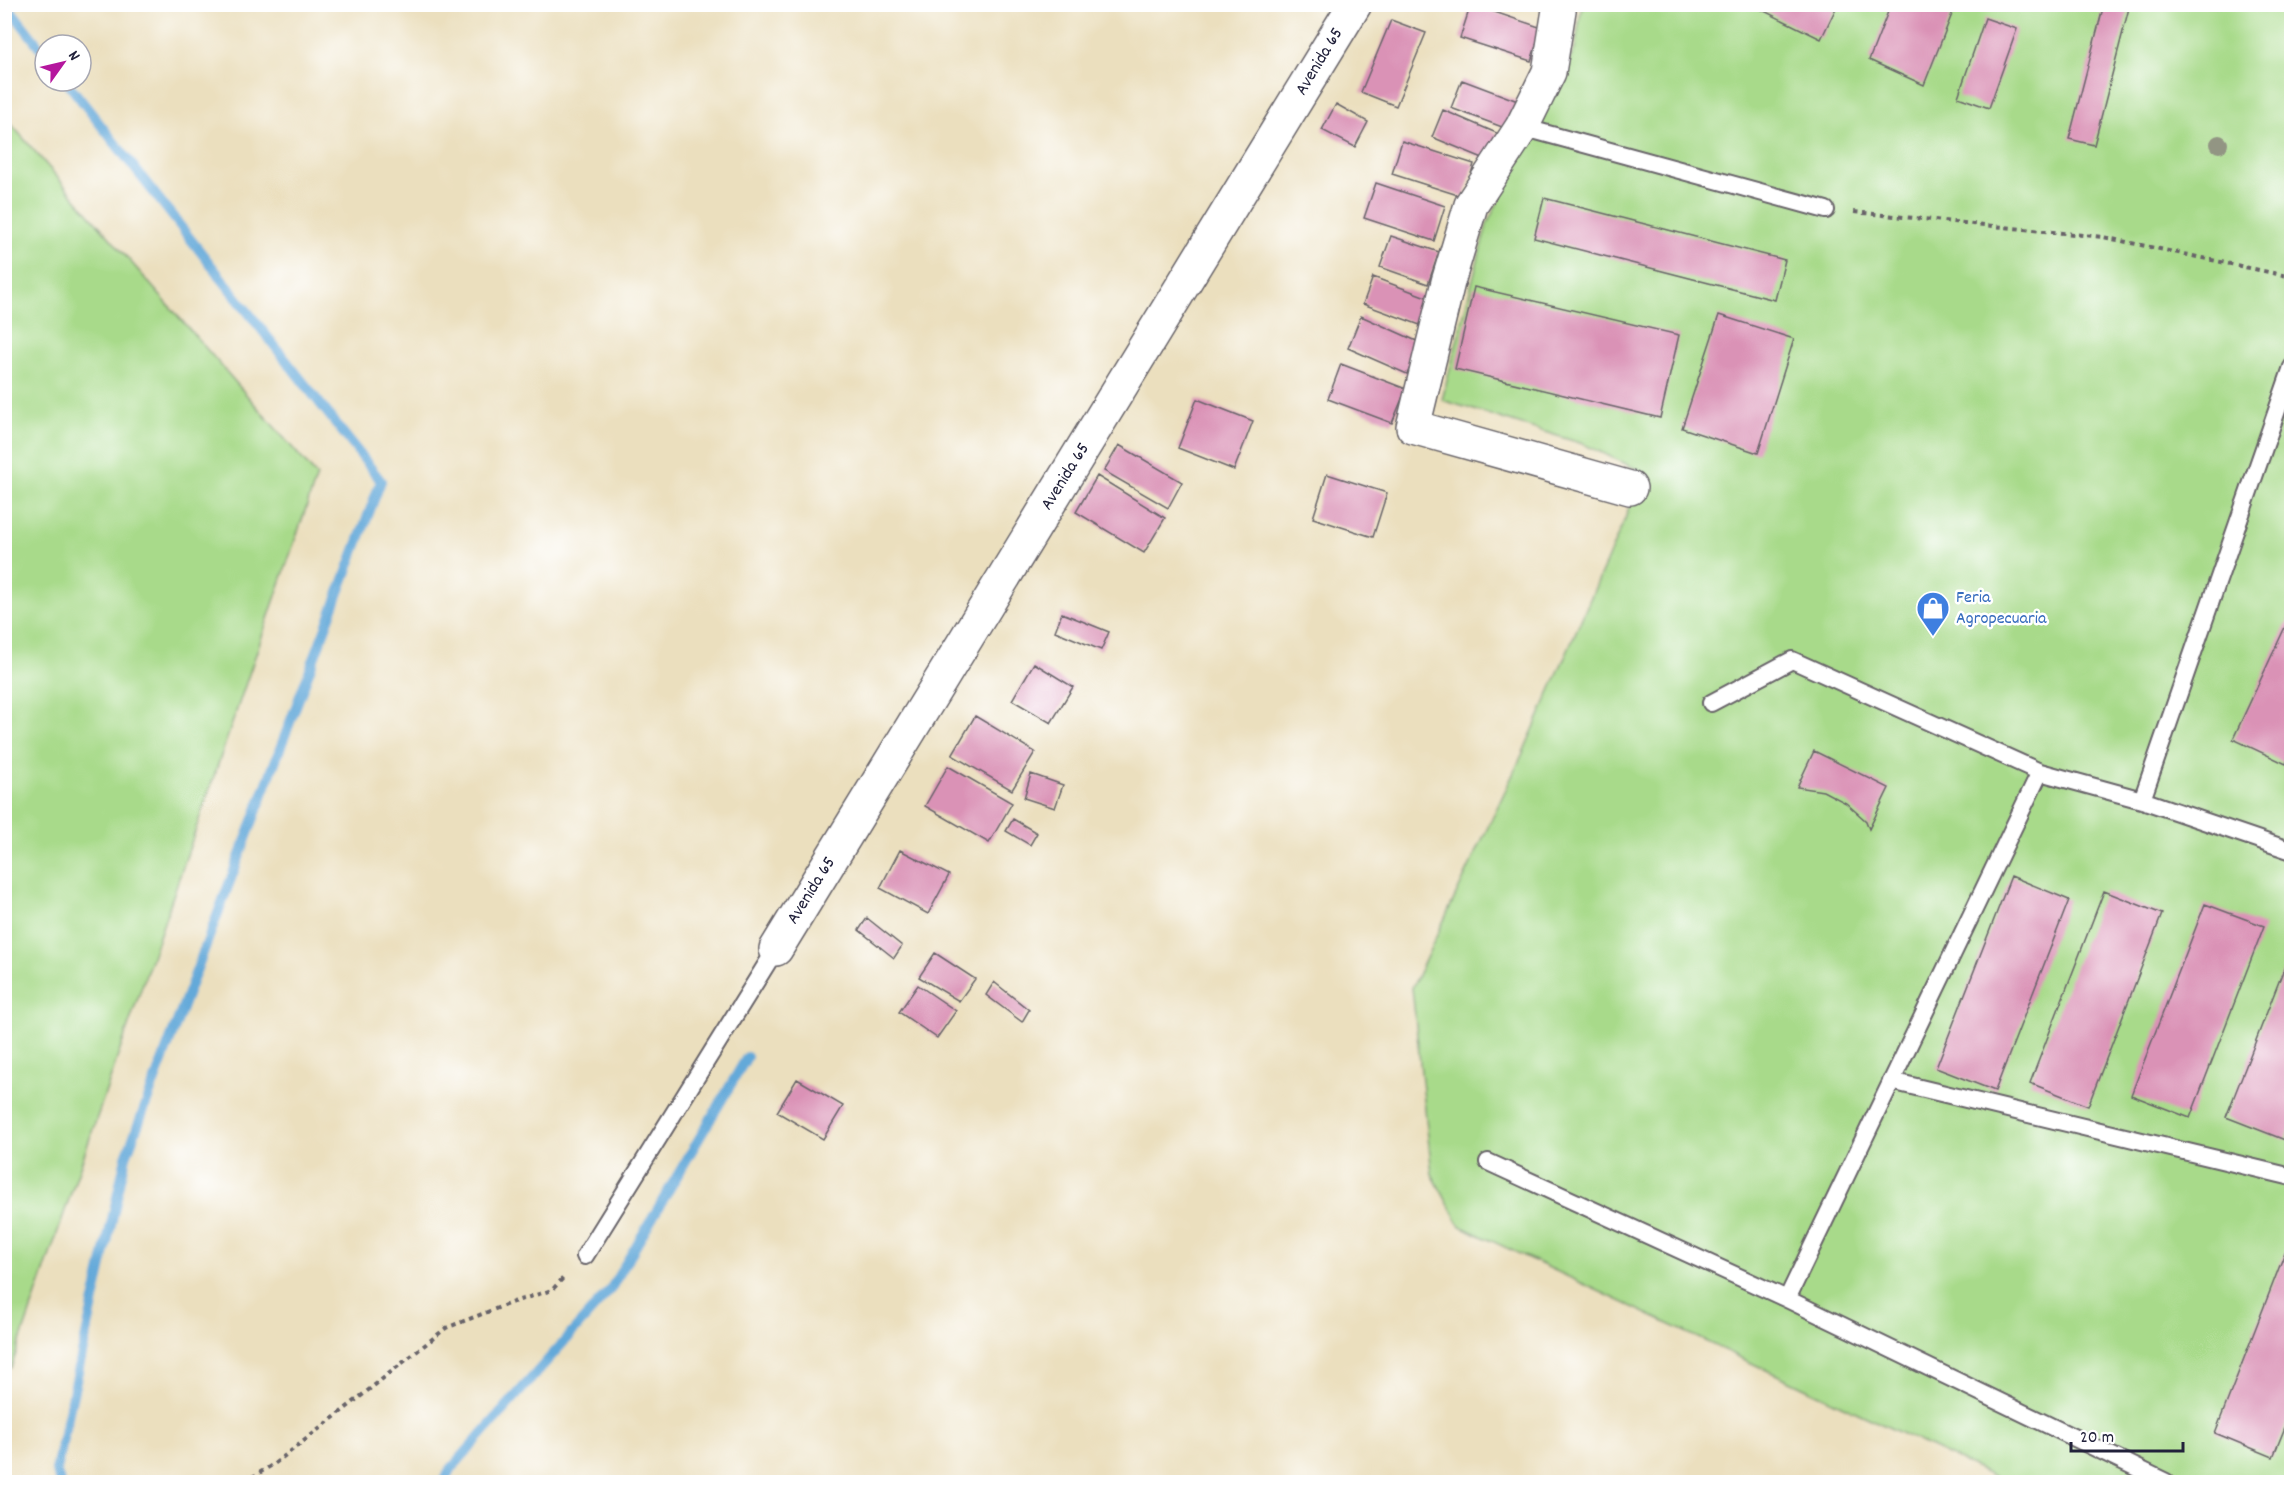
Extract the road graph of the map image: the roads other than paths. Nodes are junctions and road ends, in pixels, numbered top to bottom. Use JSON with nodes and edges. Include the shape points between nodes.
{"nodes":[{"id":1,"x":1355,"y":4,"type":"edge"},
{"id":2,"x":1560,"y":4,"type":"edge"},
{"id":3,"x":1522,"y":127,"type":"junction"},
{"id":4,"x":1826,"y":210,"type":"road end"},
{"id":5,"x":2292,"y":367,"type":"edge"},
{"id":6,"x":1630,"y":488,"type":"dead end"},
{"id":7,"x":1711,"y":703,"type":"dead end"},
{"id":8,"x":2040,"y":772,"type":"junction"},
{"id":9,"x":2142,"y":800,"type":"junction"},
{"id":10,"x":2292,"y":851,"type":"edge"},
{"id":11,"x":776,"y":949,"type":"joint"},
{"id":12,"x":1891,"y":1081,"type":"junction"},
{"id":13,"x":1488,"y":1162,"type":"dead end"},
{"id":14,"x":2292,"y":1177,"type":"edge"},
{"id":15,"x":585,"y":1256,"type":"road end"},
{"id":16,"x":1787,"y":1299,"type":"junction"},
{"id":17,"x":2166,"y":1482,"type":"edge"}],
"edges":[{"from":1,"to":11,"type":"street","name":"Avenida 65"},
{"from":2,"to":3,"type":"street","via":[[1549,72]]},
{"from":3,"to":4,"type":"lane"},
{"from":3,"to":6,"type":"street","via":[[1472,205],[1448,282],[1413,428]]},
{"from":5,"to":9,"type":"lane"},
{"from":7,"to":8,"type":"lane","via":[[1792,660]]},
{"from":8,"to":9,"type":"lane"},
{"from":8,"to":12,"type":"lane"},
{"from":9,"to":10,"type":"lane"},
{"from":11,"to":15,"type":"lane"},
{"from":12,"to":14,"type":"lane"},
{"from":12,"to":16,"type":"lane"},
{"from":13,"to":16,"type":"lane"},
{"from":16,"to":17,"type":"lane"}]}
